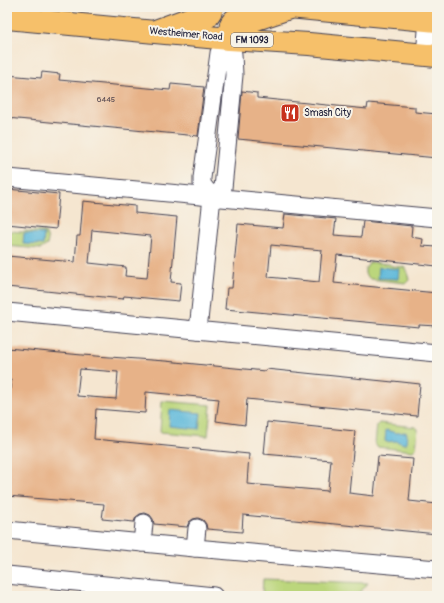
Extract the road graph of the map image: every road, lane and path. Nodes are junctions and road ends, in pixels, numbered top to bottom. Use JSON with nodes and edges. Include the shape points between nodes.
{"nodes":[{"id":1,"x":211,"y":7,"type":"edge"},
{"id":2,"x":289,"y":7,"type":"edge"},
{"id":3,"x":292,"y":7,"type":"edge"},
{"id":4,"x":431,"y":16,"type":"edge"},
{"id":5,"x":7,"y":18,"type":"edge"},
{"id":6,"x":153,"y":31,"type":"junction"},
{"id":7,"x":230,"y":39,"type":"junction"},
{"id":8,"x":431,"y":55,"type":"edge"},
{"id":9,"x":8,"y":178,"type":"dead end"},
{"id":10,"x":212,"y":197,"type":"junction"},
{"id":11,"x":437,"y":218,"type":"edge"},
{"id":12,"x":7,"y":312,"type":"edge"},
{"id":13,"x":198,"y":330,"type":"junction"},
{"id":14,"x":437,"y":353,"type":"edge"},
{"id":15,"x":144,"y":523,"type":"dead end"},
{"id":16,"x":197,"y":528,"type":"dead end"},
{"id":17,"x":7,"y":530,"type":"edge"},
{"id":18,"x":142,"y":543,"type":"junction"},
{"id":19,"x":195,"y":548,"type":"junction"},
{"id":20,"x":437,"y":568,"type":"edge"},
{"id":21,"x":7,"y":575,"type":"edge"},
{"id":22,"x":214,"y":596,"type":"edge"}],
"edges":[{"from":1,"to":6,"type":"main road","via":[[207,17],[191,18]]},
{"from":2,"to":3,"type":"main road"},
{"from":3,"to":4,"type":"main road"},
{"from":3,"to":7,"type":"main road","via":[[253,20],[234,20],[231,24]]},
{"from":4,"to":8,"type":"street"},
{"from":5,"to":6,"type":"main road","name":"Westheimer Road","number":"FM 1093"},
{"from":6,"to":7,"type":"main road","name":"Westheimer Road","number":"FM 1093"},
{"from":7,"to":8,"type":"main road","name":"Westheimer Road","number":"FM 1093"},
{"from":7,"to":10,"type":"street","via":[[234,75],[223,188]]},
{"from":9,"to":10,"type":"street"},
{"from":10,"to":11,"type":"street"},
{"from":10,"to":13,"type":"street"},
{"from":12,"to":13,"type":"street"},
{"from":13,"to":14,"type":"street"},
{"from":15,"to":18,"type":"street"},
{"from":16,"to":19,"type":"street"},
{"from":17,"to":18,"type":"street"},
{"from":18,"to":19,"type":"street"},
{"from":19,"to":20,"type":"street"},
{"from":21,"to":22,"type":"street"}]}
